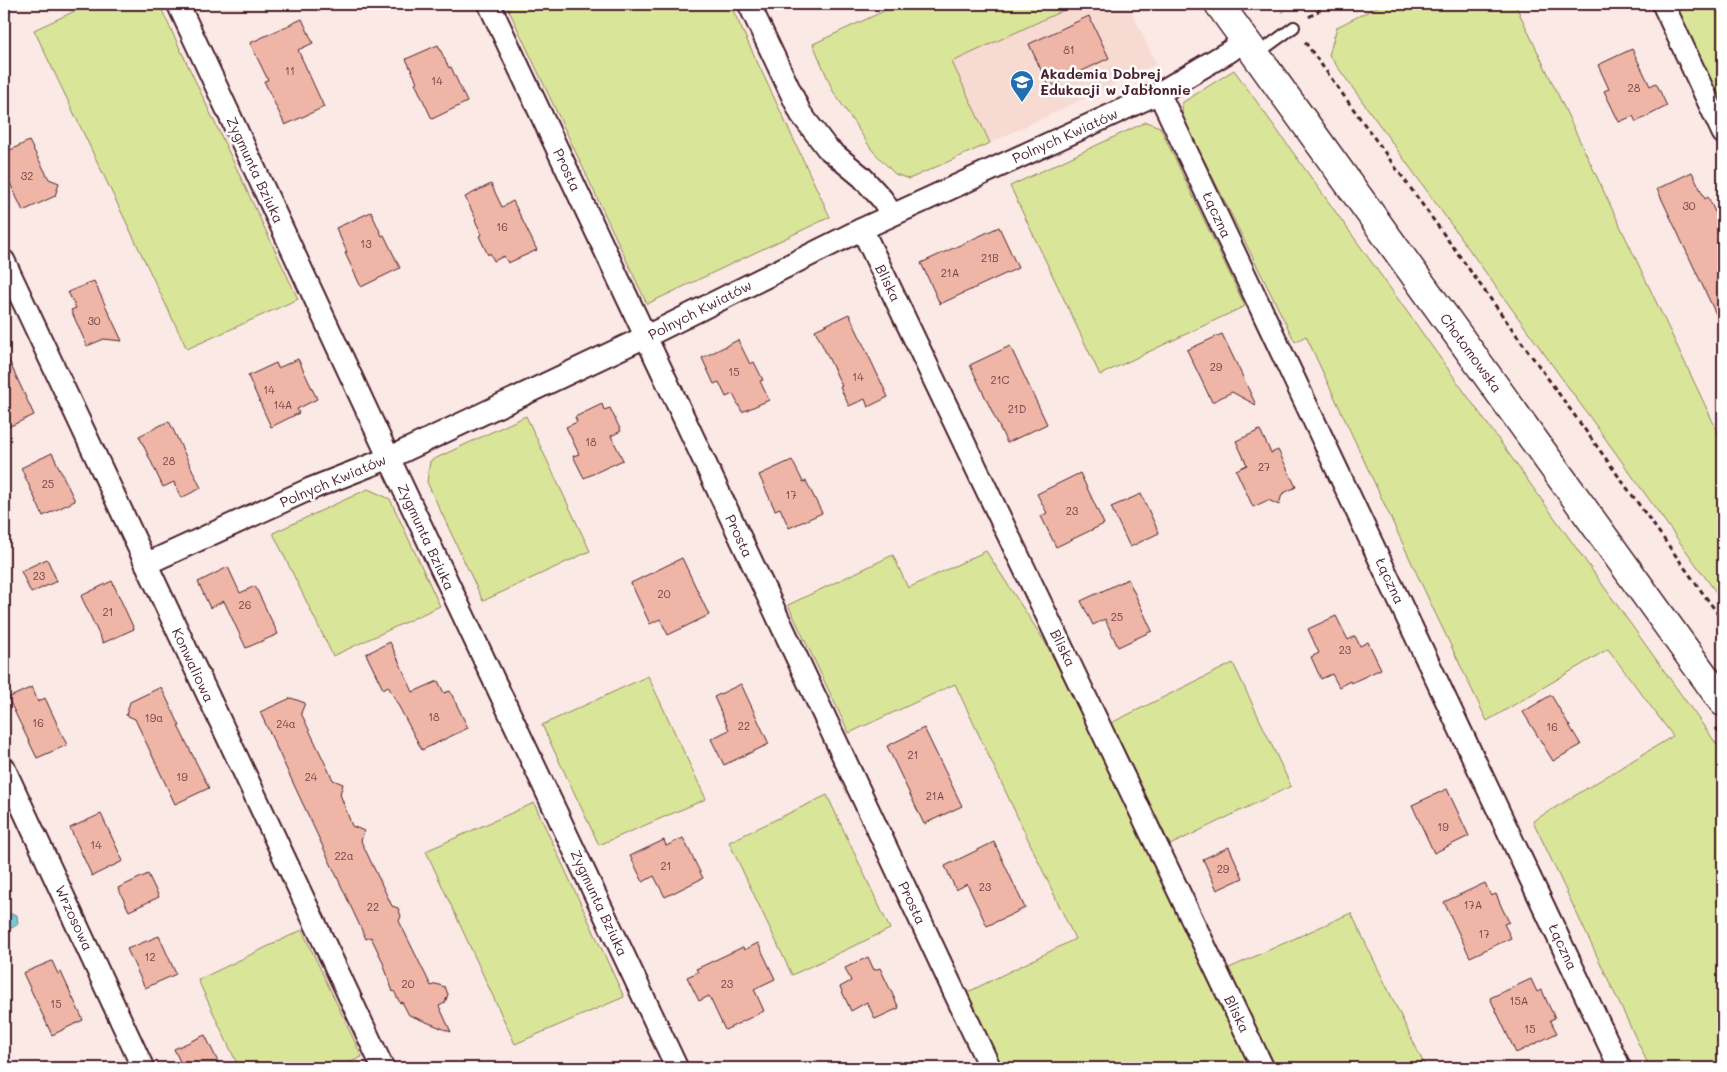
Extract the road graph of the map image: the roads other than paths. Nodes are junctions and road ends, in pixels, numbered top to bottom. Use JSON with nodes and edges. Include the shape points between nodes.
{"nodes":[{"id":1,"x":178,"y":4,"type":"edge"},
{"id":2,"x":489,"y":4,"type":"edge"},
{"id":3,"x":749,"y":4,"type":"edge"},
{"id":4,"x":1219,"y":4,"type":"edge"},
{"id":5,"x":1663,"y":4,"type":"edge"},
{"id":6,"x":1294,"y":27,"type":"road end"},
{"id":7,"x":1251,"y":47,"type":"junction"},
{"id":8,"x":1159,"y":93,"type":"junction"},
{"id":9,"x":1723,"y":133,"type":"edge"},
{"id":10,"x":892,"y":215,"type":"junction"},
{"id":11,"x":862,"y":228,"type":"junction"},
{"id":12,"x":4,"y":261,"type":"edge"},
{"id":13,"x":645,"y":337,"type":"junction"},
{"id":14,"x":389,"y":458,"type":"junction"},
{"id":15,"x":146,"y":564,"type":"junction"},
{"id":16,"x":1723,"y":702,"type":"edge"},
{"id":17,"x":4,"y":768,"type":"edge"},
{"id":18,"x":143,"y":1068,"type":"edge"},
{"id":19,"x":383,"y":1068,"type":"edge"},
{"id":20,"x":677,"y":1068,"type":"edge"},
{"id":21,"x":990,"y":1068,"type":"edge"},
{"id":22,"x":1263,"y":1068,"type":"edge"},
{"id":23,"x":1620,"y":1068,"type":"edge"}],
"edges":[{"from":1,"to":14,"type":"street","name":"Zygmunta Bziuka"},
{"from":2,"to":13,"type":"street","name":"Prosta"},
{"from":3,"to":10,"type":"street","via":[[801,114],[827,148],[862,178]]},
{"from":4,"to":7,"type":"street","name":"Chotomowska"},
{"from":5,"to":9,"type":"street"},
{"from":6,"to":7,"type":"lane"},
{"from":7,"to":8,"type":"street","name":"Polnych Kwiatów","via":[[1230,51]]},
{"from":7,"to":16,"type":"street","name":"Chotomowska"},
{"from":8,"to":10,"type":"street","name":"Polnych Kwiatów"},
{"from":8,"to":23,"type":"street","name":"Łączna"},
{"from":10,"to":11,"type":"street","name":"Polnych Kwiatów"},
{"from":11,"to":13,"type":"street","name":"Polnych Kwiatów"},
{"from":11,"to":22,"type":"street","name":"Bliska"},
{"from":12,"to":15,"type":"street","name":"Konwaliowa"},
{"from":13,"to":14,"type":"street","name":"Polnych Kwiatów"},
{"from":13,"to":21,"type":"street","name":"Prosta"},
{"from":14,"to":15,"type":"street","name":"Polnych Kwiatów","via":[[310,489]]},
{"from":14,"to":20,"type":"street","name":"Zygmunta Bziuka"},
{"from":15,"to":19,"type":"street","name":"Konwaliowa"},
{"from":17,"to":18,"type":"street","name":"Wrzosowa"}]}
